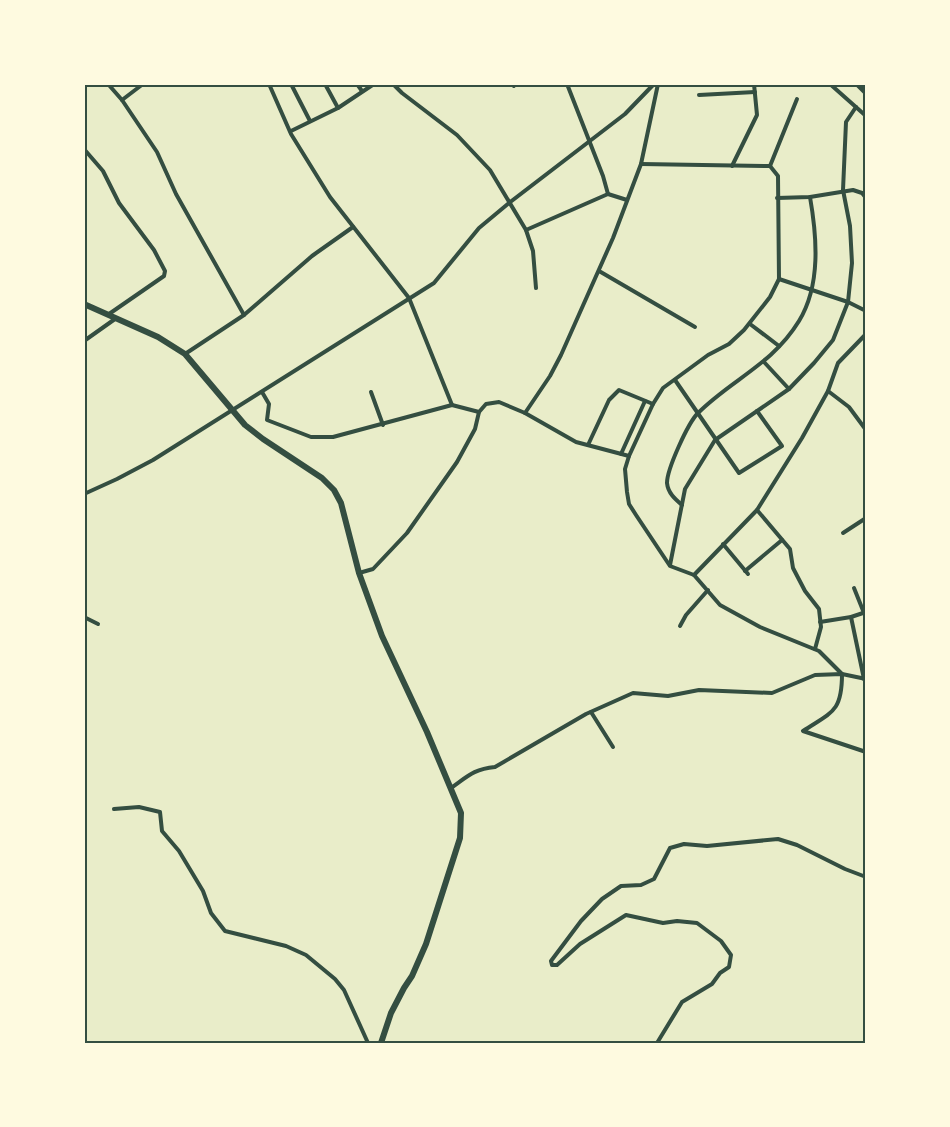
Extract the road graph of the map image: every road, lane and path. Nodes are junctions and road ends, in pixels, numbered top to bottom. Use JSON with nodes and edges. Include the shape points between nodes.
{"nodes":[{"id":1,"x":108,"y":84,"type":"edge"},
{"id":2,"x":143,"y":84,"type":"edge"},
{"id":3,"x":269,"y":84,"type":"edge"},
{"id":4,"x":291,"y":84,"type":"edge"},
{"id":5,"x":325,"y":84,"type":"edge"},
{"id":6,"x":357,"y":84,"type":"edge"},
{"id":7,"x":374,"y":84,"type":"edge"},
{"id":8,"x":393,"y":84,"type":"edge"},
{"id":9,"x":567,"y":84,"type":"edge"},
{"id":10,"x":656,"y":84,"type":"edge"},
{"id":11,"x":754,"y":84,"type":"edge"},
{"id":12,"x":830,"y":84,"type":"edge"},
{"id":13,"x":859,"y":84,"type":"edge"},
{"id":14,"x":362,"y":91,"type":"junction"},
{"id":15,"x":866,"y":91,"type":"edge"},
{"id":16,"x":755,"y":93,"type":"junction"},
{"id":17,"x":699,"y":95,"type":"dead end"},
{"id":18,"x":797,"y":99,"type":"dead end"},
{"id":19,"x":122,"y":100,"type":"junction"},
{"id":20,"x":856,"y":107,"type":"junction"},
{"id":21,"x":338,"y":108,"type":"junction"},
{"id":22,"x":866,"y":116,"type":"edge"},
{"id":23,"x":310,"y":121,"type":"junction"},
{"id":24,"x":291,"y":131,"type":"junction"},
{"id":25,"x":589,"y":141,"type":"junction"},
{"id":26,"x":84,"y":149,"type":"edge"},
{"id":27,"x":641,"y":164,"type":"junction"},
{"id":28,"x":732,"y":166,"type":"junction"},
{"id":29,"x":770,"y":166,"type":"junction"},
{"id":30,"x":843,"y":190,"type":"junction"},
{"id":31,"x":608,"y":194,"type":"junction"},
{"id":32,"x":810,"y":197,"type":"junction"},
{"id":33,"x":777,"y":198,"type":"junction"},
{"id":34,"x":866,"y":198,"type":"edge"},
{"id":35,"x":627,"y":200,"type":"junction"},
{"id":36,"x":509,"y":203,"type":"junction"},
{"id":37,"x":353,"y":227,"type":"junction"},
{"id":38,"x":526,"y":230,"type":"junction"},
{"id":39,"x":599,"y":271,"type":"junction"},
{"id":40,"x":779,"y":279,"type":"junction"},
{"id":41,"x":536,"y":288,"type":"dead end"},
{"id":42,"x":811,"y":290,"type":"junction"},
{"id":43,"x":409,"y":298,"type":"junction"},
{"id":44,"x":848,"y":302,"type":"junction"},
{"id":45,"x":84,"y":304,"type":"edge"},
{"id":46,"x":866,"y":310,"type":"edge"},
{"id":47,"x":109,"y":315,"type":"junction"},
{"id":48,"x":244,"y":315,"type":"junction"},
{"id":49,"x":117,"y":318,"type":"junction"},
{"id":50,"x":750,"y":324,"type":"junction"},
{"id":51,"x":695,"y":327,"type":"dead end"},
{"id":52,"x":866,"y":334,"type":"edge"},
{"id":53,"x":84,"y":341,"type":"edge"},
{"id":54,"x":779,"y":346,"type":"junction"},
{"id":55,"x":185,"y":354,"type":"junction"},
{"id":56,"x":764,"y":362,"type":"junction"},
{"id":57,"x":675,"y":380,"type":"junction"},
{"id":58,"x":789,"y":389,"type":"junction"},
{"id":59,"x":828,"y":391,"type":"junction"},
{"id":60,"x":262,"y":392,"type":"junction"},
{"id":61,"x":370,"y":392,"type":"dead end"},
{"id":62,"x":645,"y":401,"type":"junction"},
{"id":63,"x":653,"y":404,"type":"junction"},
{"id":64,"x":452,"y":405,"type":"junction"},
{"id":65,"x":233,"y":409,"type":"junction"},
{"id":66,"x":757,"y":411,"type":"junction"},
{"id":67,"x":478,"y":412,"type":"junction"},
{"id":68,"x":525,"y":413,"type":"junction"},
{"id":69,"x":697,"y":414,"type":"junction"},
{"id":70,"x":383,"y":425,"type":"junction"},
{"id":71,"x":866,"y":430,"type":"edge"},
{"id":72,"x":715,"y":440,"type":"junction"},
{"id":73,"x":588,"y":445,"type":"junction"},
{"id":74,"x":621,"y":454,"type":"junction"},
{"id":75,"x":629,"y":456,"type":"junction"},
{"id":76,"x":84,"y":494,"type":"edge"},
{"id":77,"x":682,"y":505,"type":"junction"},
{"id":78,"x":757,"y":510,"type":"junction"},
{"id":79,"x":866,"y":518,"type":"edge"},
{"id":80,"x":843,"y":533,"type":"dead end"},
{"id":81,"x":782,"y":540,"type":"junction"},
{"id":82,"x":723,"y":544,"type":"junction"},
{"id":83,"x":670,"y":566,"type":"junction"},
{"id":84,"x":359,"y":573,"type":"junction"},
{"id":85,"x":694,"y":575,"type":"junction"},
{"id":86,"x":854,"y":588,"type":"dead end"},
{"id":87,"x":708,"y":590,"type":"junction"},
{"id":88,"x":865,"y":612,"type":"edge"},
{"id":89,"x":84,"y":617,"type":"edge"},
{"id":90,"x":851,"y":617,"type":"junction"},
{"id":91,"x":820,"y":622,"type":"junction"},
{"id":92,"x":98,"y":624,"type":"dead end"},
{"id":93,"x":680,"y":626,"type":"dead end"},
{"id":94,"x":815,"y":649,"type":"junction"},
{"id":95,"x":842,"y":674,"type":"junction"},
{"id":96,"x":865,"y":679,"type":"edge"},
{"id":97,"x":591,"y":712,"type":"junction"},
{"id":98,"x":613,"y":747,"type":"dead end"},
{"id":99,"x":866,"y":752,"type":"edge"},
{"id":100,"x":451,"y":788,"type":"junction"},
{"id":101,"x":114,"y":809,"type":"dead end"},
{"id":102,"x":866,"y":877,"type":"edge"},
{"id":103,"x":368,"y":1043,"type":"edge"},
{"id":104,"x":381,"y":1043,"type":"edge"},
{"id":105,"x":657,"y":1043,"type":"edge"}],
"edges":[{"from":1,"to":19,"type":"street"},
{"from":2,"to":19,"type":"street"},
{"from":3,"to":24,"type":"street"},
{"from":4,"to":23,"type":"street"},
{"from":5,"to":21,"type":"street"},
{"from":6,"to":14,"type":"street"},
{"from":7,"to":14,"type":"street"},
{"from":8,"to":36,"type":"street","via":[[457,135],[490,170]]},
{"from":9,"to":25,"type":"street"},
{"from":10,"to":25,"type":"street"},
{"from":10,"to":27,"type":"street"},
{"from":11,"to":16,"type":"street"},
{"from":12,"to":20,"type":"street"},
{"from":13,"to":15,"type":"highway"},
{"from":14,"to":21,"type":"street"},
{"from":16,"to":17,"type":"street"},
{"from":16,"to":28,"type":"street","via":[[757,115]]},
{"from":18,"to":29,"type":"street"},
{"from":19,"to":48,"type":"street","via":[[157,152],[176,194]]},
{"from":20,"to":22,"type":"street"},
{"from":20,"to":30,"type":"street","via":[[846,122]]},
{"from":21,"to":23,"type":"street"},
{"from":23,"to":24,"type":"street"},
{"from":24,"to":37,"type":"street","via":[[330,197]]},
{"from":25,"to":31,"type":"street"},
{"from":25,"to":36,"type":"street"},
{"from":26,"to":47,"type":"street","via":[[103,171],[119,203],[165,271],[164,276]]},
{"from":27,"to":28,"type":"street"},
{"from":27,"to":35,"type":"street"},
{"from":28,"to":29,"type":"street"},
{"from":29,"to":33,"type":"street","via":[[778,176]]},
{"from":30,"to":32,"type":"street"},
{"from":30,"to":34,"type":"street","via":[[853,190]]},
{"from":30,"to":44,"type":"street","via":[[852,263]]},
{"from":31,"to":35,"type":"street"},
{"from":31,"to":38,"type":"street"},
{"from":32,"to":33,"type":"street"},
{"from":32,"to":42,"type":"street","via":[[816,252]]},
{"from":33,"to":40,"type":"street"},
{"from":35,"to":39,"type":"street"},
{"from":36,"to":38,"type":"street"},
{"from":36,"to":43,"type":"street","via":[[479,228],[434,283]]},
{"from":37,"to":43,"type":"street"},
{"from":37,"to":48,"type":"street","via":[[312,256]]},
{"from":38,"to":41,"type":"street","via":[[533,251]]},
{"from":39,"to":51,"type":"street"},
{"from":39,"to":68,"type":"street","via":[[550,376]]},
{"from":40,"to":42,"type":"street"},
{"from":40,"to":50,"type":"street"},
{"from":42,"to":44,"type":"street"},
{"from":42,"to":54,"type":"street","via":[[799,321]]},
{"from":43,"to":60,"type":"street"},
{"from":43,"to":64,"type":"street"},
{"from":44,"to":46,"type":"street"},
{"from":44,"to":58,"type":"street","via":[[833,340]]},
{"from":45,"to":47,"type":"main road"},
{"from":47,"to":49,"type":"main road"},
{"from":48,"to":55,"type":"street"},
{"from":49,"to":53,"type":"street"},
{"from":49,"to":55,"type":"main road"},
{"from":50,"to":54,"type":"street"},
{"from":50,"to":57,"type":"street","via":[[729,344]]},
{"from":52,"to":59,"type":"street","via":[[838,363]]},
{"from":54,"to":56,"type":"street"},
{"from":55,"to":65,"type":"main road"},
{"from":56,"to":58,"type":"street"},
{"from":56,"to":69,"type":"street"},
{"from":57,"to":63,"type":"street","via":[[663,388]]},
{"from":57,"to":69,"type":"street"},
{"from":58,"to":66,"type":"street"},
{"from":59,"to":71,"type":"street","via":[[849,407]]},
{"from":59,"to":78,"type":"street"},
{"from":60,"to":65,"type":"street"},
{"from":60,"to":70,"type":"street","via":[[269,404],[267,420],[311,437],[333,438]]},
{"from":61,"to":70,"type":"street"},
{"from":62,"to":63,"type":"street"},
{"from":62,"to":73,"type":"street","via":[[619,390],[609,399]]},
{"from":62,"to":74,"type":"street"},
{"from":63,"to":75,"type":"street"},
{"from":64,"to":67,"type":"street"},
{"from":64,"to":70,"type":"street"},
{"from":65,"to":76,"type":"street","via":[[153,460]]},
{"from":65,"to":84,"type":"main road","via":[[245,425],[334,490]]},
{"from":66,"to":72,"type":"street"},
{"from":66,"to":72,"type":"street","via":[[782,446],[740,473]]},
{"from":67,"to":68,"type":"street","via":[[486,404],[499,402]]},
{"from":67,"to":84,"type":"street","via":[[475,429],[457,462],[407,533],[373,569]]},
{"from":68,"to":73,"type":"street"},
{"from":69,"to":72,"type":"street"},
{"from":69,"to":77,"type":"street","via":[[667,481],[668,489]]},
{"from":72,"to":77,"type":"street","via":[[685,489]]},
{"from":73,"to":74,"type":"street"},
{"from":74,"to":75,"type":"street"},
{"from":75,"to":83,"type":"street","via":[[625,469],[629,504]]},
{"from":77,"to":83,"type":"street"},
{"from":78,"to":81,"type":"street"},
{"from":78,"to":82,"type":"street"},
{"from":79,"to":80,"type":"street"},
{"from":81,"to":82,"type":"street","via":[[747,572]]},
{"from":81,"to":91,"type":"street","via":[[790,549],[793,568],[805,591],[819,609]]},
{"from":82,"to":85,"type":"street"},
{"from":83,"to":85,"type":"street"},
{"from":84,"to":100,"type":"main road","via":[[381,636]]},
{"from":85,"to":87,"type":"street"},
{"from":86,"to":88,"type":"street"},
{"from":87,"to":93,"type":"street"},
{"from":87,"to":94,"type":"street","via":[[720,605],[760,627]]},
{"from":88,"to":90,"type":"street"},
{"from":89,"to":92,"type":"street"},
{"from":90,"to":91,"type":"street"},
{"from":90,"to":96,"type":"street"},
{"from":91,"to":94,"type":"street"},
{"from":94,"to":95,"type":"street"},
{"from":95,"to":96,"type":"street"},
{"from":95,"to":97,"type":"street","via":[[815,675],[772,693],[633,693]]},
{"from":95,"to":99,"type":"street","via":[[842,695],[835,708],[803,731]]},
{"from":97,"to":98,"type":"street"},
{"from":97,"to":100,"type":"street","via":[[495,767],[469,774]]},
{"from":100,"to":104,"type":"main road","via":[[461,813],[460,838],[426,944]]},
{"from":101,"to":103,"type":"street","via":[[139,807],[160,812],[162,831],[179,851],[211,913],[225,931],[306,955],[344,990]]},
{"from":102,"to":105,"type":"street","via":[[778,839],[707,846],[684,844],[670,848],[654,879],[641,885],[621,886],[602,899],[575,929],[552,965],[626,915],[663,923],[697,923],[731,955],[729,967],[712,984],[682,1002]]}]}
